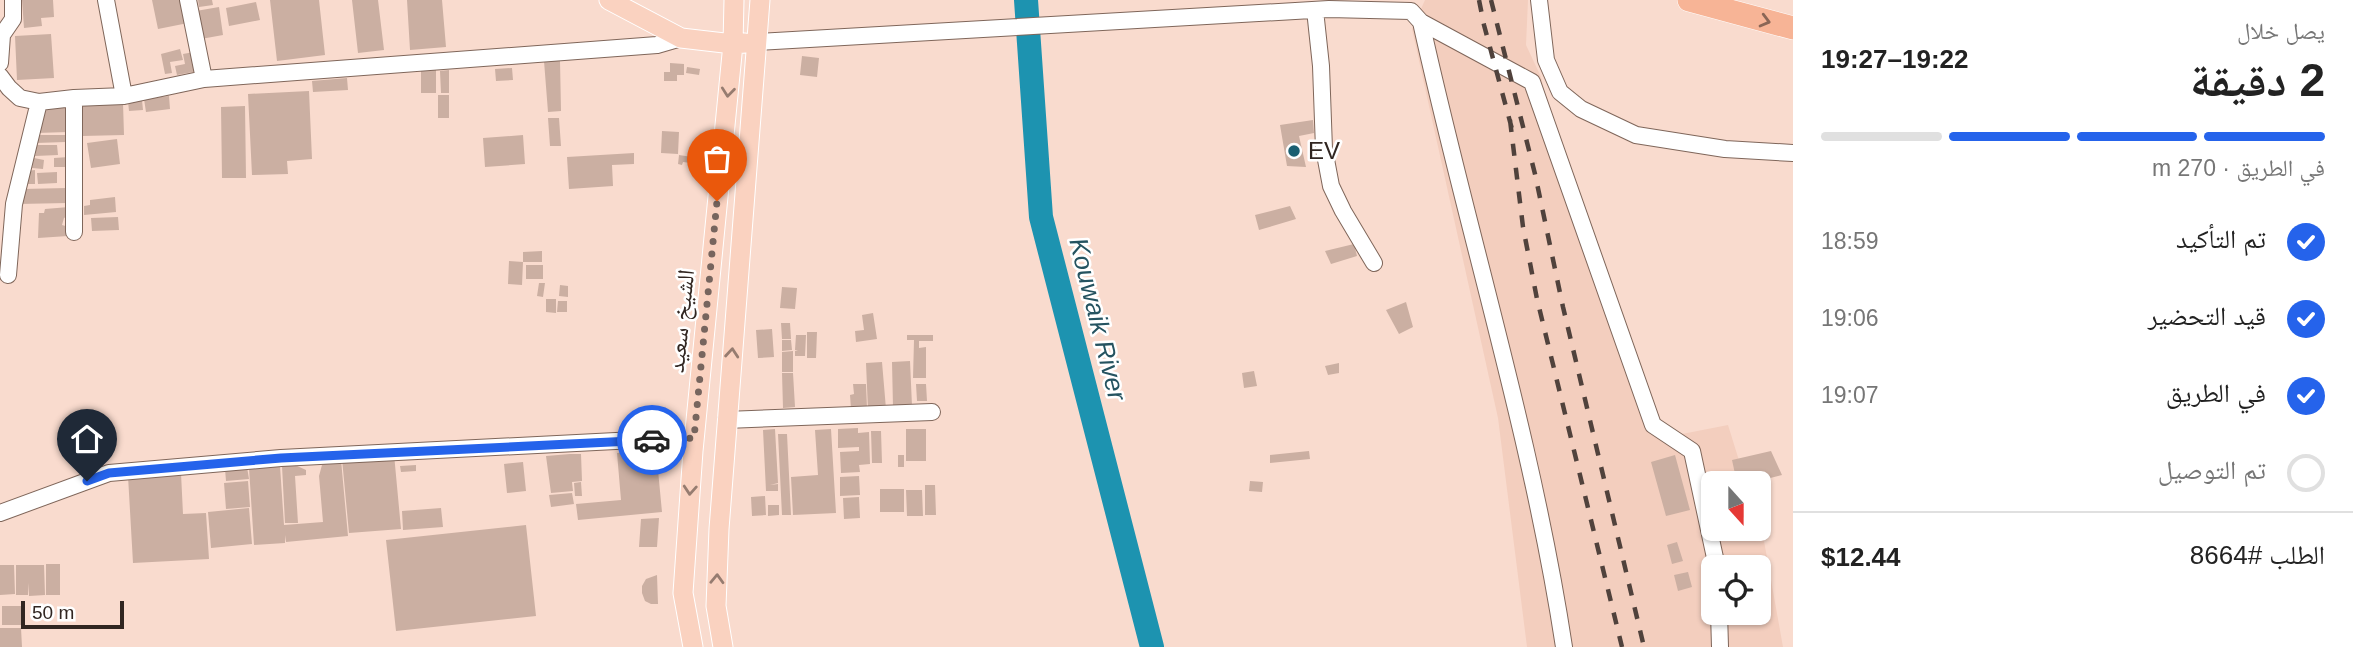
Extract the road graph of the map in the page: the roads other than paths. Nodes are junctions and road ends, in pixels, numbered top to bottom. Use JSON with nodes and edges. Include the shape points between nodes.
{"nodes":[{"id":1,"x":13,"y":0,"type":"edge"},
{"id":2,"x":106,"y":0,"type":"edge"},
{"id":3,"x":188,"y":0,"type":"edge"},
{"id":4,"x":609,"y":0,"type":"edge"},
{"id":5,"x":734,"y":0,"type":"edge"},
{"id":6,"x":760,"y":0,"type":"edge"},
{"id":7,"x":1539,"y":0,"type":"edge"},
{"id":8,"x":1689,"y":0,"type":"edge"},
{"id":9,"x":1315,"y":10,"type":"junction"},
{"id":10,"x":1421,"y":22,"type":"junction"},
{"id":11,"x":1793,"y":28,"type":"edge"},
{"id":12,"x":681,"y":38,"type":"junction"},
{"id":13,"x":758,"y":42,"type":"junction"},
{"id":14,"x":733,"y":44,"type":"junction"},
{"id":15,"x":0,"y":62,"type":"edge"},
{"id":16,"x":0,"y":76,"type":"edge"},
{"id":17,"x":204,"y":79,"type":"junction"},
{"id":18,"x":124,"y":96,"type":"junction"},
{"id":19,"x":74,"y":98,"type":"junction"},
{"id":20,"x":39,"y":102,"type":"junction"},
{"id":21,"x":1793,"y":153,"type":"edge"},
{"id":22,"x":75,"y":232,"type":"dead end"},
{"id":23,"x":1374,"y":263,"type":"dead end"},
{"id":24,"x":8,"y":275,"type":"dead end"},
{"id":25,"x":932,"y":412,"type":"dead end"},
{"id":26,"x":726,"y":420,"type":"junction"},
{"id":27,"x":694,"y":438,"type":"junction"},
{"id":28,"x":0,"y":513,"type":"edge"},
{"id":29,"x":1714,"y":555,"type":"edge"},
{"id":30,"x":1719,"y":625,"type":"edge"},
{"id":31,"x":693,"y":647,"type":"edge"},
{"id":32,"x":723,"y":647,"type":"edge"},
{"id":33,"x":1564,"y":647,"type":"edge"},
{"id":34,"x":1720,"y":647,"type":"edge"}],
"edges":[{"from":1,"to":15,"type":"street","via":[[13,19],[2,35]]},
{"from":2,"to":18,"type":"street"},
{"from":3,"to":17,"type":"street"},
{"from":4,"to":12,"type":"main road"},
{"from":5,"to":14,"type":"main road","name":"الشيخ سعيد"},
{"from":6,"to":13,"type":"main road"},
{"from":7,"to":21,"type":"street","via":[[1546,60],[1560,92],[1581,109],[1636,135],[1725,149]]},
{"from":8,"to":11,"type":"highway","one_way":true},
{"from":9,"to":10,"type":"street","via":[[1411,11]]},
{"from":9,"to":13,"type":"street"},
{"from":9,"to":23,"type":"street","via":[[1324,149],[1331,186]]},
{"from":10,"to":29,"type":"street","via":[[1532,82],[1653,425],[1692,451]]},
{"from":10,"to":33,"type":"street","via":[[1508,371]]},
{"from":12,"to":14,"type":"main road"},
{"from":12,"to":17,"type":"street","via":[[657,45]]},
{"from":13,"to":14,"type":"main road"},
{"from":26,"to":13,"type":"main road","one_way":true},
{"from":14,"to":27,"type":"main road","name":"الشيخ سعيد","one_way":true},
{"from":16,"to":20,"type":"street","via":[[20,98]]},
{"from":17,"to":18,"type":"street"},
{"from":18,"to":19,"type":"street"},
{"from":19,"to":20,"type":"street"},
{"from":19,"to":22,"type":"street"},
{"from":20,"to":24,"type":"street","via":[[14,204]]},
{"from":25,"to":26,"type":"street"},
{"from":32,"to":26,"type":"main road","one_way":true,"via":[[716,606]]},
{"from":27,"to":28,"type":"street","via":[[281,458],[109,473]]},
{"from":27,"to":31,"type":"main road","name":"الشيخ سعيد","one_way":true,"via":[[684,593]]},
{"from":30,"to":34,"type":"street"}]}
